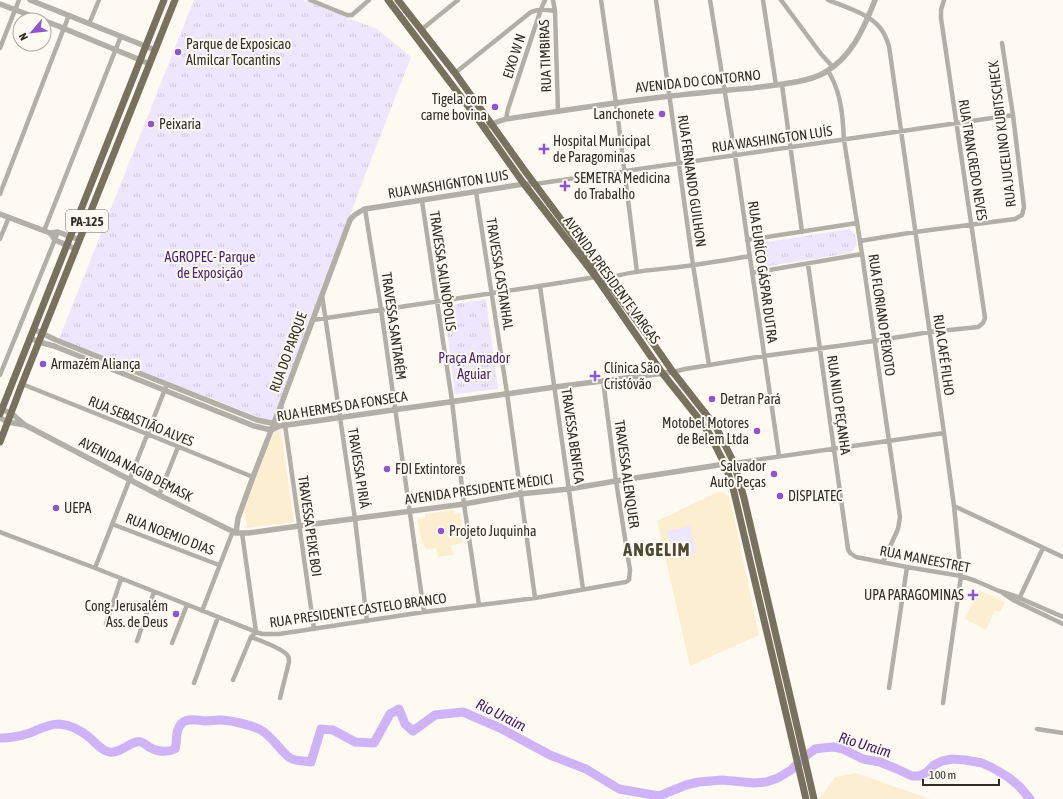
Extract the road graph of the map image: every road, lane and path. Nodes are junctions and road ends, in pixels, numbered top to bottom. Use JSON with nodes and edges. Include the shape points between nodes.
{"nodes":[{"id":1,"x":19,"y":0,"type":"edge"},
{"id":2,"x":30,"y":0,"type":"edge"},
{"id":3,"x":99,"y":0,"type":"edge"},
{"id":4,"x":164,"y":0,"type":"edge"},
{"id":5,"x":175,"y":0,"type":"edge"},
{"id":6,"x":310,"y":0,"type":"edge"},
{"id":7,"x":369,"y":0,"type":"edge"},
{"id":8,"x":388,"y":0,"type":"edge"},
{"id":9,"x":398,"y":0,"type":"edge"},
{"id":10,"x":458,"y":0,"type":"edge"},
{"id":11,"x":545,"y":0,"type":"edge"},
{"id":12,"x":553,"y":0,"type":"edge"},
{"id":13,"x":601,"y":0,"type":"edge"},
{"id":14,"x":656,"y":0,"type":"edge"},
{"id":15,"x":710,"y":0,"type":"edge"},
{"id":16,"x":763,"y":0,"type":"edge"},
{"id":17,"x":781,"y":0,"type":"edge"},
{"id":18,"x":828,"y":0,"type":"edge"},
{"id":19,"x":875,"y":0,"type":"edge"},
{"id":20,"x":944,"y":0,"type":"edge"},
{"id":21,"x":41,"y":2,"type":"edge"},
{"id":22,"x":0,"y":4,"type":"edge"},
{"id":23,"x":15,"y":9,"type":"junction"},
{"id":24,"x":541,"y":9,"type":"junction"},
{"id":25,"x":555,"y":11,"type":"junction"},
{"id":26,"x":69,"y":15,"type":"junction"},
{"id":27,"x":868,"y":18,"type":"junction"},
{"id":28,"x":89,"y":24,"type":"junction"},
{"id":29,"x":65,"y":28,"type":"junction"},
{"id":30,"x":421,"y":30,"type":"junction"},
{"id":31,"x":121,"y":36,"type":"junction"},
{"id":32,"x":1002,"y":43,"type":"dead end"},
{"id":33,"x":146,"y":47,"type":"junction"},
{"id":34,"x":0,"y":48,"type":"edge"},
{"id":35,"x":116,"y":49,"type":"junction"},
{"id":36,"x":155,"y":50,"type":"junction"},
{"id":37,"x":140,"y":60,"type":"junction"},
{"id":38,"x":150,"y":64,"type":"junction"},
{"id":39,"x":831,"y":69,"type":"junction"},
{"id":40,"x":455,"y":73,"type":"junction"},
{"id":41,"x":779,"y":85,"type":"junction"},
{"id":42,"x":724,"y":90,"type":"junction"},
{"id":43,"x":669,"y":96,"type":"junction"},
{"id":44,"x":616,"y":103,"type":"junction"},
{"id":45,"x":558,"y":112,"type":"junction"},
{"id":46,"x":1013,"y":115,"type":"junction"},
{"id":47,"x":506,"y":119,"type":"junction"},
{"id":48,"x":956,"y":124,"type":"junction"},
{"id":49,"x":488,"y":126,"type":"junction"},
{"id":50,"x":901,"y":131,"type":"junction"},
{"id":51,"x":844,"y":140,"type":"junction"},
{"id":52,"x":106,"y":146,"type":"junction"},
{"id":53,"x":791,"y":148,"type":"junction"},
{"id":54,"x":115,"y":150,"type":"junction"},
{"id":55,"x":734,"y":155,"type":"junction"},
{"id":56,"x":679,"y":163,"type":"junction"},
{"id":57,"x":624,"y":172,"type":"junction"},
{"id":58,"x":524,"y":184,"type":"junction"},
{"id":59,"x":535,"y":184,"type":"junction"},
{"id":60,"x":476,"y":192,"type":"junction"},
{"id":61,"x":0,"y":194,"type":"edge"},
{"id":62,"x":86,"y":197,"type":"junction"},
{"id":63,"x":95,"y":201,"type":"junction"},
{"id":64,"x":422,"y":201,"type":"junction"},
{"id":65,"x":365,"y":209,"type":"junction"},
{"id":66,"x":0,"y":214,"type":"edge"},
{"id":67,"x":9,"y":217,"type":"junction"},
{"id":68,"x":857,"y":223,"type":"junction"},
{"id":69,"x":971,"y":224,"type":"junction"},
{"id":70,"x":44,"y":231,"type":"junction"},
{"id":71,"x":58,"y":232,"type":"junction"},
{"id":72,"x":802,"y":232,"type":"junction"},
{"id":73,"x":915,"y":232,"type":"junction"},
{"id":74,"x":50,"y":233,"type":"junction"},
{"id":75,"x":70,"y":236,"type":"junction"},
{"id":76,"x":0,"y":239,"type":"edge"},
{"id":77,"x":55,"y":240,"type":"junction"},
{"id":78,"x":80,"y":240,"type":"junction"},
{"id":79,"x":747,"y":240,"type":"junction"},
{"id":80,"x":860,"y":241,"type":"junction"},
{"id":81,"x":67,"y":245,"type":"junction"},
{"id":82,"x":76,"y":249,"type":"junction"},
{"id":83,"x":862,"y":254,"type":"junction"},
{"id":84,"x":750,"y":256,"type":"junction"},
{"id":85,"x":808,"y":264,"type":"junction"},
{"id":86,"x":693,"y":265,"type":"junction"},
{"id":87,"x":638,"y":272,"type":"junction"},
{"id":88,"x":752,"y":273,"type":"junction"},
{"id":89,"x":596,"y":277,"type":"junction"},
{"id":90,"x":606,"y":279,"type":"junction"},
{"id":91,"x":540,"y":286,"type":"junction"},
{"id":92,"x":492,"y":293,"type":"junction"},
{"id":93,"x":322,"y":295,"type":"junction"},
{"id":94,"x":437,"y":301,"type":"junction"},
{"id":95,"x":381,"y":309,"type":"junction"},
{"id":96,"x":326,"y":318,"type":"junction"},
{"id":97,"x":313,"y":320,"type":"junction"},
{"id":98,"x":33,"y":329,"type":"junction"},
{"id":99,"x":930,"y":332,"type":"junction"},
{"id":100,"x":43,"y":333,"type":"junction"},
{"id":101,"x":30,"y":338,"type":"junction"},
{"id":102,"x":874,"y":341,"type":"junction"},
{"id":103,"x":39,"y":342,"type":"junction"},
{"id":104,"x":819,"y":348,"type":"junction"},
{"id":105,"x":764,"y":356,"type":"junction"},
{"id":106,"x":709,"y":365,"type":"junction"},
{"id":107,"x":673,"y":372,"type":"junction"},
{"id":108,"x":663,"y":374,"type":"junction"},
{"id":109,"x":0,"y":375,"type":"edge"},
{"id":110,"x":603,"y":380,"type":"junction"},
{"id":111,"x":22,"y":384,"type":"junction"},
{"id":112,"x":165,"y":386,"type":"junction"},
{"id":113,"x":555,"y":386,"type":"junction"},
{"id":114,"x":507,"y":393,"type":"junction"},
{"id":115,"x":452,"y":401,"type":"junction"},
{"id":116,"x":281,"y":405,"type":"junction"},
{"id":117,"x":395,"y":409,"type":"junction"},
{"id":118,"x":1,"y":411,"type":"edge"},
{"id":119,"x":11,"y":413,"type":"junction"},
{"id":120,"x":0,"y":418,"type":"edge"},
{"id":121,"x":340,"y":418,"type":"junction"},
{"id":122,"x":8,"y":422,"type":"junction"},
{"id":123,"x":273,"y":423,"type":"junction"},
{"id":124,"x":25,"y":425,"type":"junction"},
{"id":125,"x":283,"y":426,"type":"junction"},
{"id":126,"x":272,"y":430,"type":"junction"},
{"id":127,"x":147,"y":434,"type":"junction"},
{"id":128,"x":944,"y":434,"type":"junction"},
{"id":129,"x":0,"y":442,"type":"edge"},
{"id":130,"x":889,"y":442,"type":"junction"},
{"id":131,"x":178,"y":447,"type":"junction"},
{"id":132,"x":834,"y":449,"type":"junction"},
{"id":133,"x":779,"y":456,"type":"junction"},
{"id":134,"x":734,"y":463,"type":"junction"},
{"id":135,"x":725,"y":464,"type":"junction"},
{"id":136,"x":253,"y":477,"type":"junction"},
{"id":137,"x":129,"y":479,"type":"junction"},
{"id":138,"x":616,"y":481,"type":"junction"},
{"id":139,"x":569,"y":489,"type":"junction"},
{"id":140,"x":520,"y":494,"type":"junction"},
{"id":141,"x":159,"y":495,"type":"junction"},
{"id":142,"x":464,"y":504,"type":"junction"},
{"id":143,"x":954,"y":506,"type":"junction"},
{"id":144,"x":410,"y":511,"type":"junction"},
{"id":145,"x":355,"y":519,"type":"junction"},
{"id":146,"x":112,"y":524,"type":"junction"},
{"id":147,"x":299,"y":526,"type":"junction"},
{"id":148,"x":0,"y":532,"type":"edge"},
{"id":149,"x":237,"y":533,"type":"junction"},
{"id":150,"x":1043,"y":548,"type":"junction"},
{"id":151,"x":848,"y":550,"type":"joint"},
{"id":152,"x":1063,"y":557,"type":"edge"},
{"id":153,"x":883,"y":562,"type":"junction"},
{"id":154,"x":219,"y":565,"type":"junction"},
{"id":155,"x":95,"y":568,"type":"junction"},
{"id":156,"x":906,"y":568,"type":"junction"},
{"id":157,"x":630,"y":570,"type":"joint"},
{"id":158,"x":961,"y":576,"type":"junction"},
{"id":159,"x":121,"y":579,"type":"junction"},
{"id":160,"x":583,"y":589,"type":"junction"},
{"id":161,"x":154,"y":592,"type":"junction"},
{"id":162,"x":534,"y":598,"type":"junction"},
{"id":163,"x":1018,"y":600,"type":"junction"},
{"id":164,"x":187,"y":605,"type":"junction"},
{"id":165,"x":479,"y":605,"type":"junction"},
{"id":166,"x":202,"y":611,"type":"junction"},
{"id":167,"x":424,"y":612,"type":"junction"},
{"id":168,"x":218,"y":617,"type":"junction"},
{"id":169,"x":1063,"y":618,"type":"edge"},
{"id":170,"x":367,"y":621,"type":"junction"},
{"id":171,"x":106,"y":624,"type":"dead end"},
{"id":172,"x":1063,"y":624,"type":"edge"},
{"id":173,"x":314,"y":629,"type":"junction"},
{"id":174,"x":256,"y":632,"type":"junction"},
{"id":175,"x":251,"y":637,"type":"junction"},
{"id":176,"x":137,"y":641,"type":"dead end"},
{"id":177,"x":172,"y":643,"type":"dead end"},
{"id":178,"x":775,"y":648,"type":"junction"},
{"id":179,"x":778,"y":663,"type":"junction"},
{"id":180,"x":233,"y":680,"type":"dead end"},
{"id":181,"x":194,"y":684,"type":"dead end"},
{"id":182,"x":890,"y":688,"type":"dead end"},
{"id":183,"x":280,"y":698,"type":"dead end"},
{"id":184,"x":943,"y":703,"type":"dead end"},
{"id":185,"x":1037,"y":729,"type":"dead end"},
{"id":186,"x":1063,"y":733,"type":"edge"},
{"id":187,"x":806,"y":799,"type":"edge"},
{"id":188,"x":814,"y":799,"type":"edge"}],
"edges":[{"from":1,"to":23,"type":"street"},
{"from":2,"to":21,"type":"street"},
{"from":3,"to":28,"type":"street"},
{"from":4,"to":33,"type":"main road","number":"PA-125"},
{"from":5,"to":36,"type":"main road","name":"PA-125","number":"PA-125"},
{"from":6,"to":7,"type":"street","via":[[352,15]]},
{"from":8,"to":49,"type":"main road","name":"AVENIDA PRESIDENTE VARGAS"},
{"from":9,"to":30,"type":"main road","name":"AVENIDA PRESIDENTE VARGAS"},
{"from":10,"to":30,"type":"street"},
{"from":11,"to":24,"type":"street","name":"EIXO W N"},
{"from":12,"to":25,"type":"street","name":"RUA TIMBIRAS"},
{"from":13,"to":44,"type":"street"},
{"from":14,"to":43,"type":"street","name":"RUA FERNANDO GUILHON"},
{"from":15,"to":42,"type":"street","name":"RUA EURÍCO GÁSPAR DUTRA"},
{"from":16,"to":41,"type":"street"},
{"from":17,"to":39,"type":"street","name":"RUA FLORIANO PEIXOTO"},
{"from":18,"to":27,"type":"street","name":"RUA CAFÉ FILHO"},
{"from":19,"to":27,"type":"street","name":"AVENIDA DO CONTORNO"},
{"from":20,"to":48,"type":"street","name":"RUA TRANCREDO NEVES","via":[[941,18]]},
{"from":21,"to":26,"type":"street"},
{"from":22,"to":23,"type":"street"},
{"from":23,"to":29,"type":"street"},
{"from":23,"to":34,"type":"street"},
{"from":24,"to":25,"type":"street"},
{"from":24,"to":40,"type":"street","via":[[531,12]]},
{"from":24,"to":47,"type":"street","name":"EIXO W N"},
{"from":25,"to":45,"type":"street","name":"RUA TIMBIRAS"},
{"from":26,"to":28,"type":"street"},
{"from":26,"to":29,"type":"street"},
{"from":27,"to":39,"type":"street","name":"AVENIDA DO CONTORNO","via":[[860,37]]},
{"from":27,"to":50,"type":"street","name":"RUA CAFÉ FILHO","via":[[882,29],[889,46]]},
{"from":28,"to":31,"type":"street"},
{"from":29,"to":35,"type":"street"},
{"from":29,"to":61,"type":"street"},
{"from":30,"to":40,"type":"main road","name":"AVENIDA PRESIDENTE VARGAS"},
{"from":31,"to":33,"type":"street"},
{"from":31,"to":35,"type":"street"},
{"from":32,"to":46,"type":"street","name":"RUA JUCELINO KUBITSCHECK"},
{"from":33,"to":36,"type":"street"},
{"from":33,"to":37,"type":"main road","number":"PA-125"},
{"from":35,"to":37,"type":"street"},
{"from":35,"to":70,"type":"street"},
{"from":36,"to":38,"type":"main road","name":"PA-125","number":"PA-125"},
{"from":37,"to":38,"type":"street"},
{"from":37,"to":52,"type":"main road","number":"PA-125"},
{"from":38,"to":54,"type":"main road","name":"PA-125","number":"PA-125"},
{"from":39,"to":41,"type":"street","name":"AVENIDA DO CONTORNO","via":[[811,78]]},
{"from":39,"to":51,"type":"street","name":"RUA FLORIANO PEIXOTO","via":[[839,96]]},
{"from":40,"to":49,"type":"main road","name":"AVENIDA PRESIDENTE VARGAS"},
{"from":41,"to":42,"type":"street","name":"AVENIDA DO CONTORNO"},
{"from":41,"to":53,"type":"street"},
{"from":42,"to":43,"type":"street","name":"AVENIDA DO CONTORNO"},
{"from":42,"to":55,"type":"street","name":"RUA EURÍCO GÁSPAR DUTRA"},
{"from":43,"to":44,"type":"street","name":"AVENIDA DO CONTORNO"},
{"from":43,"to":56,"type":"street","name":"RUA FERNANDO GUILHON"},
{"from":44,"to":45,"type":"street","name":"AVENIDA DO CONTORNO"},
{"from":44,"to":57,"type":"street"},
{"from":45,"to":47,"type":"street","name":"AVENIDA DO CONTORNO"},
{"from":46,"to":48,"type":"street","name":"RUA WASHINGTON LUÍS"},
{"from":46,"to":69,"type":"street","name":"RUA JUCELINO KUBITSCHECK","via":[[1024,207],[1022,215],[1015,219]]},
{"from":47,"to":49,"type":"street","name":"AVENIDA DO CONTORNO"},
{"from":48,"to":50,"type":"street","name":"RUA WASHINGTON LUÍS"},
{"from":48,"to":69,"type":"street","name":"RUA TRANCREDO NEVES"},
{"from":49,"to":58,"type":"main road","name":"AVENIDA PRESIDENTE VARGAS"},
{"from":49,"to":59,"type":"main road","name":"AVENIDA PRESIDENTE VARGAS"},
{"from":50,"to":51,"type":"street","name":"RUA WASHINGTON LUÍS"},
{"from":50,"to":73,"type":"street","name":"RUA CAFÉ FILHO"},
{"from":51,"to":53,"type":"street","name":"RUA WASHINGTON LUÍS"},
{"from":51,"to":68,"type":"street","name":"RUA FLORIANO PEIXOTO"},
{"from":52,"to":54,"type":"main road"},
{"from":52,"to":62,"type":"main road","number":"PA-125"},
{"from":53,"to":55,"type":"street","name":"RUA WASHINGTON LUÍS"},
{"from":53,"to":72,"type":"street"},
{"from":54,"to":63,"type":"main road","name":"PA-125","number":"PA-125"},
{"from":55,"to":56,"type":"street","name":"RUA WASHINGTON LUÍS"},
{"from":55,"to":79,"type":"street","name":"RUA EURÍCO GÁSPAR DUTRA"},
{"from":56,"to":57,"type":"street","name":"RUA WASHINGTON LUÍS"},
{"from":56,"to":86,"type":"street","name":"RUA FERNANDO GUILHON"},
{"from":57,"to":59,"type":"street","name":"RUA WASHINGTON LUÍS"},
{"from":57,"to":87,"type":"street"},
{"from":58,"to":59,"type":"street","name":"RUA WASHIGNTON LUIS"},
{"from":58,"to":60,"type":"street","name":"RUA WASHIGNTON LUIS"},
{"from":58,"to":89,"type":"main road","name":"AVENIDA PRESIDENTE VARGAS"},
{"from":59,"to":90,"type":"main road","name":"AVENIDA PRESIDENTE VARGAS"},
{"from":60,"to":64,"type":"street","name":"RUA WASHIGNTON LUIS"},
{"from":60,"to":92,"type":"street","name":"TRAVESSA CASTANHAL"},
{"from":62,"to":63,"type":"main road"},
{"from":62,"to":75,"type":"main road","number":"PA-125"},
{"from":63,"to":78,"type":"main road","name":"PA-125","number":"PA-125"},
{"from":64,"to":65,"type":"street","name":"RUA WASHIGNTON LUIS"},
{"from":64,"to":94,"type":"street","name":"TRAVESSA SALINÓPOLIS"},
{"from":65,"to":93,"type":"street","name":"RUA DO PARQUE","via":[[354,214],[350,220]]},
{"from":65,"to":95,"type":"street","name":"TRAVESSA SANTARÉM"},
{"from":66,"to":67,"type":"street"},
{"from":67,"to":70,"type":"street"},
{"from":67,"to":76,"type":"street"},
{"from":68,"to":72,"type":"street"},
{"from":68,"to":80,"type":"street","name":"RUA FLORIANO PEIXOTO"},
{"from":69,"to":73,"type":"street"},
{"from":69,"to":99,"type":"street","name":"RUA TRANCREDO NEVES","via":[[984,324],[978,327]]},
{"from":70,"to":74,"type":"street"},
{"from":71,"to":74,"type":"street"},
{"from":71,"to":75,"type":"street"},
{"from":71,"to":77,"type":"street"},
{"from":72,"to":79,"type":"street"},
{"from":73,"to":80,"type":"street"},
{"from":73,"to":99,"type":"street","name":"RUA CAFÉ FILHO"},
{"from":74,"to":77,"type":"street"},
{"from":75,"to":78,"type":"street"},
{"from":75,"to":81,"type":"main road","number":"PA-125"},
{"from":77,"to":81,"type":"street"},
{"from":77,"to":109,"type":"street"},
{"from":78,"to":82,"type":"main road","name":"PA-125","number":"PA-125"},
{"from":79,"to":84,"type":"street","name":"RUA EURÍCO GÁSPAR DUTRA"},
{"from":80,"to":83,"type":"street","name":"RUA FLORIANO PEIXOTO"},
{"from":81,"to":82,"type":"street"},
{"from":81,"to":98,"type":"main road","number":"PA-125"},
{"from":82,"to":100,"type":"main road","name":"PA-125","number":"PA-125"},
{"from":83,"to":85,"type":"street"},
{"from":83,"to":102,"type":"street","name":"RUA FLORIANO PEIXOTO"},
{"from":84,"to":86,"type":"street"},
{"from":84,"to":88,"type":"street","name":"RUA EURÍCO GÁSPAR DUTRA"},
{"from":85,"to":88,"type":"street"},
{"from":85,"to":104,"type":"street","name":"RUA NILO PEÇANHA"},
{"from":86,"to":87,"type":"street"},
{"from":86,"to":106,"type":"street","name":"RUA FERNANDO GUILHON"},
{"from":87,"to":90,"type":"street"},
{"from":88,"to":105,"type":"street","name":"RUA EURÍCO GÁSPAR DUTRA"},
{"from":89,"to":91,"type":"street"},
{"from":89,"to":108,"type":"main road","name":"AVENIDA PRESIDENTE VARGAS"},
{"from":90,"to":107,"type":"main road","name":"AVENIDA PRESIDENTE VARGAS"},
{"from":91,"to":92,"type":"street"},
{"from":91,"to":113,"type":"street","name":"TRAVESSA BENFICA"},
{"from":92,"to":94,"type":"street"},
{"from":92,"to":114,"type":"street","name":"TRAVESSA CASTANHAL"},
{"from":93,"to":96,"type":"street","name":"TRAVESSA PIRIÁ"},
{"from":93,"to":97,"type":"street","name":"RUA DO PARQUE"},
{"from":94,"to":95,"type":"street"},
{"from":94,"to":115,"type":"street","name":"TRAVESSA SALINÓPOLIS"},
{"from":95,"to":96,"type":"street"},
{"from":95,"to":117,"type":"street","name":"TRAVESSA SANTARÉM"},
{"from":96,"to":97,"type":"street"},
{"from":96,"to":121,"type":"street","name":"TRAVESSA PIRIÁ"},
{"from":97,"to":116,"type":"street","name":"RUA DO PARQUE"},
{"from":98,"to":100,"type":"street"},
{"from":98,"to":101,"type":"main road","number":"PA-125"},
{"from":99,"to":102,"type":"street"},
{"from":99,"to":128,"type":"street","name":"RUA CAFÉ FILHO"},
{"from":100,"to":103,"type":"main road","name":"PA-125","number":"PA-125"},
{"from":100,"to":112,"type":"street"},
{"from":101,"to":103,"type":"street","name":"RUA HERMES DA FONSECA"},
{"from":101,"to":118,"type":"main road","number":"PA-125"},
{"from":102,"to":104,"type":"street"},
{"from":102,"to":130,"type":"street","name":"RUA FLORIANO PEIXOTO"},
{"from":103,"to":111,"type":"main road","name":"PA-125","number":"PA-125"},
{"from":103,"to":112,"type":"street","name":"RUA HERMES DA FONSECA"},
{"from":104,"to":105,"type":"street"},
{"from":104,"to":132,"type":"street","name":"RUA NILO PEÇANHA"},
{"from":105,"to":106,"type":"street"},
{"from":105,"to":133,"type":"street","name":"RUA EURÍCO GÁSPAR DUTRA"},
{"from":106,"to":107,"type":"street"},
{"from":107,"to":108,"type":"street","name":"RUA HERMES DA FONSECA"},
{"from":107,"to":134,"type":"main road","name":"AVENIDA PRESIDENTE VARGAS","via":[[716,427]]},
{"from":108,"to":110,"type":"street","name":"RUA HERMES DA FONSECA"},
{"from":108,"to":135,"type":"main road","name":"AVENIDA PRESIDENTE VARGAS","via":[[710,435]]},
{"from":110,"to":113,"type":"street","name":"RUA HERMES DA FONSECA"},
{"from":110,"to":138,"type":"street","name":"TRAVESSA ALENQUER"},
{"from":111,"to":119,"type":"main road","name":"PA-125","number":"PA-125"},
{"from":111,"to":127,"type":"street","name":"RUA SEBASTIÃO ALVES"},
{"from":112,"to":123,"type":"street","via":[[257,420]]},
{"from":112,"to":126,"type":"street","name":"RUA HERMES DA FONSECA","via":[[254,426]]},
{"from":112,"to":127,"type":"street"},
{"from":113,"to":114,"type":"street","name":"RUA HERMES DA FONSECA"},
{"from":113,"to":139,"type":"street","name":"TRAVESSA BENFICA"},
{"from":114,"to":115,"type":"street","name":"RUA HERMES DA FONSECA"},
{"from":114,"to":140,"type":"street","name":"TRAVESSA CASTANHAL"},
{"from":115,"to":117,"type":"street","name":"RUA HERMES DA FONSECA"},
{"from":115,"to":142,"type":"street","name":"TRAVESSA SALINÓPOLIS"},
{"from":116,"to":123,"type":"street","name":"RUA DO PARQUE"},
{"from":116,"to":125,"type":"street","name":"TRAVESSA PEIXE BOI"},
{"from":117,"to":121,"type":"street","name":"RUA HERMES DA FONSECA"},
{"from":117,"to":144,"type":"street","name":"TRAVESSA SANTARÉM"},
{"from":118,"to":119,"type":"street","name":"AVENIDA NAGIB DEMASK"},
{"from":119,"to":122,"type":"main road","name":"PA-125","number":"PA-125"},
{"from":119,"to":124,"type":"street","name":"AVENIDA NAGIB DEMASK"},
{"from":120,"to":122,"type":"street","name":"AVENIDA NAGIB DEMASK"},
{"from":121,"to":125,"type":"street","name":"RUA HERMES DA FONSECA"},
{"from":121,"to":145,"type":"street","name":"TRAVESSA PIRIÁ"},
{"from":122,"to":124,"type":"street","name":"AVENIDA NAGIB DEMASK"},
{"from":122,"to":129,"type":"main road","name":"PA-125","number":"PA-125"},
{"from":123,"to":125,"type":"street"},
{"from":123,"to":126,"type":"street","name":"RUA DO PARQUE"},
{"from":124,"to":137,"type":"street","name":"AVENIDA NAGIB DEMASK"},
{"from":125,"to":126,"type":"street","name":"RUA HERMES DA FONSECA"},
{"from":125,"to":147,"type":"street","name":"TRAVESSA PEIXE BOI"},
{"from":126,"to":136,"type":"street","name":"RUA DO PARQUE"},
{"from":127,"to":131,"type":"street","name":"RUA SEBASTIÃO ALVES"},
{"from":127,"to":137,"type":"street"},
{"from":128,"to":130,"type":"street"},
{"from":128,"to":143,"type":"street","name":"RUA CAFÉ FILHO"},
{"from":130,"to":132,"type":"street"},
{"from":130,"to":153,"type":"street","name":"RUA FLORIANO PEIXOTO","via":[[900,517],[898,529]]},
{"from":131,"to":136,"type":"street","name":"RUA SEBASTIÃO ALVES"},
{"from":131,"to":141,"type":"street"},
{"from":132,"to":133,"type":"street"},
{"from":132,"to":151,"type":"street","name":"RUA NILO PEÇANHA"},
{"from":133,"to":134,"type":"street"},
{"from":134,"to":178,"type":"main road","name":"AVENIDA PRESIDENTE VARGAS","via":[[744,498]]},
{"from":135,"to":138,"type":"street","name":"AVENIDA PRESIDENTE MÉDICI"},
{"from":135,"to":178,"type":"main road","name":"AVENIDA PRESIDENTE VARGAS","via":[[734,488]]},
{"from":136,"to":149,"type":"street","name":"RUA DO PARQUE","via":[[238,518]]},
{"from":137,"to":141,"type":"street","name":"AVENIDA NAGIB DEMASK"},
{"from":137,"to":146,"type":"street"},
{"from":138,"to":139,"type":"street","name":"AVENIDA PRESIDENTE MÉDICI"},
{"from":138,"to":157,"type":"street","name":"TRAVESSA ALENQUER"},
{"from":139,"to":140,"type":"street","name":"AVENIDA PRESIDENTE MÉDICI"},
{"from":139,"to":160,"type":"street","name":"TRAVESSA BENFICA"},
{"from":140,"to":142,"type":"street","name":"AVENIDA PRESIDENTE MÉDICI"},
{"from":140,"to":162,"type":"street","name":"TRAVESSA CASTANHAL"},
{"from":141,"to":149,"type":"street","name":"AVENIDA NAGIB DEMASK"},
{"from":142,"to":144,"type":"street","name":"AVENIDA PRESIDENTE MÉDICI"},
{"from":142,"to":165,"type":"street","name":"TRAVESSA SALINÓPOLIS"},
{"from":143,"to":150,"type":"street"},
{"from":143,"to":158,"type":"street","name":"RUA CAFÉ FILHO"},
{"from":144,"to":145,"type":"street","name":"AVENIDA PRESIDENTE MÉDICI"},
{"from":144,"to":167,"type":"street","name":"TRAVESSA SANTARÉM"},
{"from":145,"to":147,"type":"street","name":"AVENIDA PRESIDENTE MÉDICI"},
{"from":145,"to":170,"type":"street","name":"TRAVESSA PIRIÁ"},
{"from":146,"to":154,"type":"street","name":"RUA NOEMIO DIAS"},
{"from":146,"to":155,"type":"street"},
{"from":147,"to":149,"type":"street","name":"AVENIDA PRESIDENTE MÉDICI"},
{"from":147,"to":173,"type":"street","name":"TRAVESSA PEIXE BOI"},
{"from":148,"to":155,"type":"street","name":"RUA PRESIDENTE CASTELO BRANCO"},
{"from":149,"to":154,"type":"street"},
{"from":149,"to":174,"type":"street"},
{"from":150,"to":152,"type":"street"},
{"from":150,"to":163,"type":"street"},
{"from":151,"to":153,"type":"street","name":"RUA MANEESTRET","via":[[856,557]]},
{"from":153,"to":156,"type":"street","name":"RUA MANEESTRET"},
{"from":154,"to":166,"type":"street"},
{"from":155,"to":159,"type":"street","name":"RUA PRESIDENTE CASTELO BRANCO"},
{"from":156,"to":158,"type":"street","name":"RUA MANEESTRET"},
{"from":156,"to":182,"type":"street"},
{"from":157,"to":160,"type":"street","name":"RUA PRESIDENTE CASTELO BRANCO","via":[[629,580],[626,582]]},
{"from":158,"to":163,"type":"street","name":"RUA MANEESTRET"},
{"from":158,"to":184,"type":"street","name":"RUA CAFÉ FILHO"},
{"from":159,"to":161,"type":"street","name":"RUA PRESIDENTE CASTELO BRANCO"},
{"from":159,"to":171,"type":"street"},
{"from":160,"to":162,"type":"street","name":"RUA PRESIDENTE CASTELO BRANCO"},
{"from":161,"to":164,"type":"street","name":"RUA PRESIDENTE CASTELO BRANCO"},
{"from":161,"to":176,"type":"street"},
{"from":162,"to":165,"type":"street","name":"RUA PRESIDENTE CASTELO BRANCO"},
{"from":163,"to":169,"type":"street","name":"RUA MANEESTRET"},
{"from":163,"to":172,"type":"street","name":"RUA MANEESTRET"},
{"from":164,"to":166,"type":"street","name":"RUA PRESIDENTE CASTELO BRANCO"},
{"from":164,"to":177,"type":"street"},
{"from":165,"to":167,"type":"street","name":"RUA PRESIDENTE CASTELO BRANCO"},
{"from":166,"to":168,"type":"street","name":"RUA PRESIDENTE CASTELO BRANCO"},
{"from":167,"to":170,"type":"street","name":"RUA PRESIDENTE CASTELO BRANCO"},
{"from":168,"to":174,"type":"street","name":"RUA PRESIDENTE CASTELO BRANCO"},
{"from":168,"to":181,"type":"street"},
{"from":170,"to":173,"type":"street","name":"RUA PRESIDENTE CASTELO BRANCO"},
{"from":173,"to":174,"type":"street","name":"RUA PRESIDENTE CASTELO BRANCO","via":[[279,634]]},
{"from":174,"to":175,"type":"street"},
{"from":175,"to":180,"type":"street"},
{"from":175,"to":183,"type":"street","via":[[288,656],[289,662]]},
{"from":178,"to":179,"type":"main road","name":"AVENIDA PRESIDENTE VARGAS"},
{"from":179,"to":187,"type":"main road","name":"AVENIDA PRESIDENTE VARGAS"},
{"from":179,"to":188,"type":"main road","name":"AVENIDA PRESIDENTE VARGAS"},
{"from":185,"to":186,"type":"street"}]}
